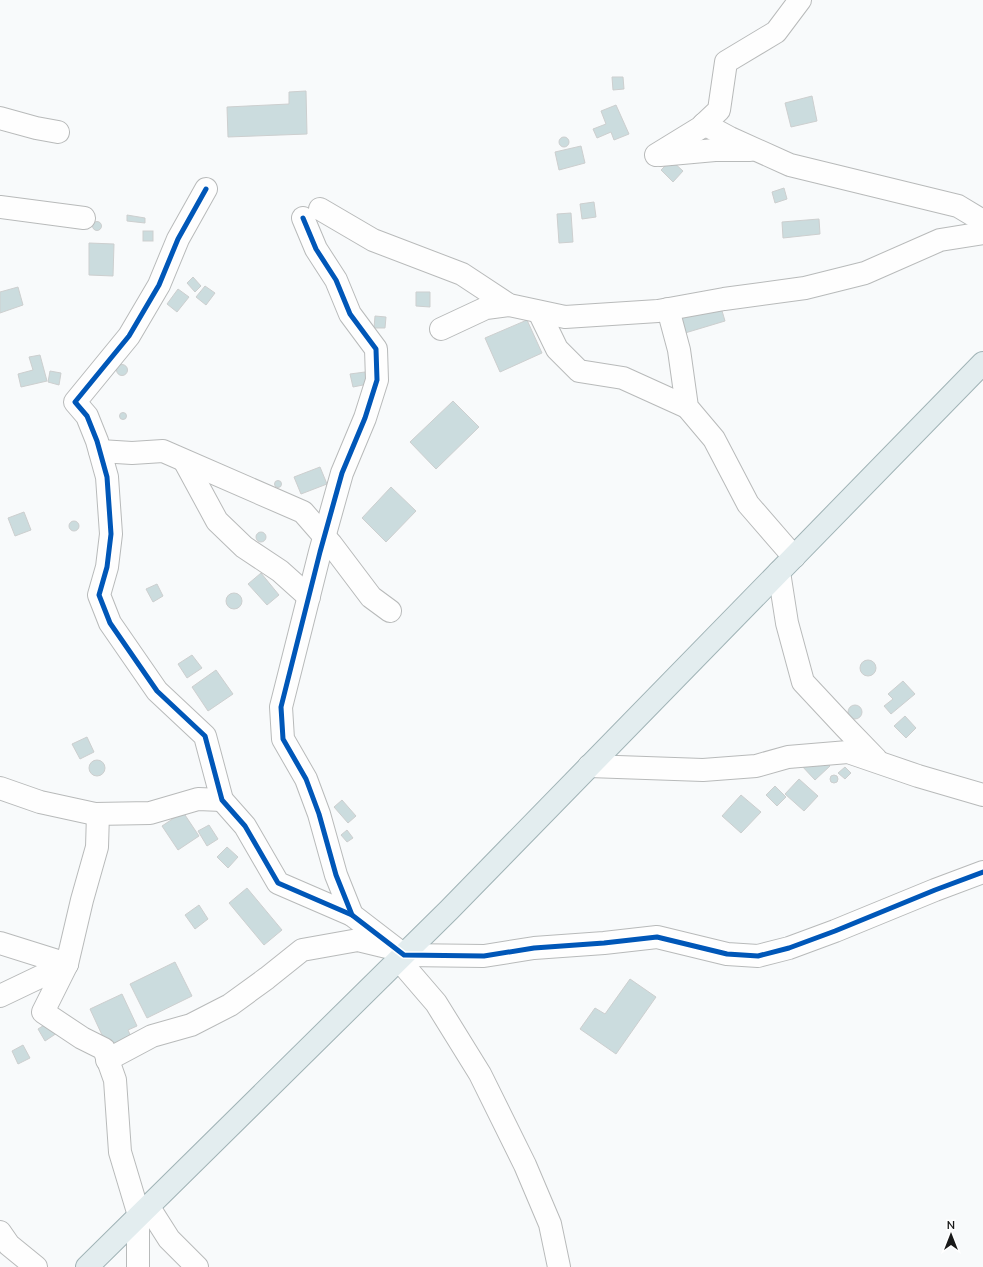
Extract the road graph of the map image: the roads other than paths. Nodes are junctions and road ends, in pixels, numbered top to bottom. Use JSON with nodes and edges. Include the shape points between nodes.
{"nodes":[{"id":1,"x":800,"y":0,"type":"edge"},
{"id":2,"x":0,"y":118,"type":"edge"},
{"id":3,"x":704,"y":124,"type":"junction"},
{"id":4,"x":58,"y":132,"type":"dead end"},
{"id":5,"x":757,"y":150,"type":"junction"},
{"id":6,"x":206,"y":189,"type":"dead end"},
{"id":7,"x":0,"y":207,"type":"edge"},
{"id":8,"x":84,"y":218,"type":"dead end"},
{"id":9,"x":983,"y":221,"type":"edge"},
{"id":10,"x":983,"y":233,"type":"edge"},
{"id":11,"x":509,"y":306,"type":"junction"},
{"id":12,"x":668,"y":309,"type":"junction"},
{"id":13,"x":539,"y":312,"type":"junction"},
{"id":14,"x":441,"y":329,"type":"dead end"},
{"id":15,"x":983,"y":363,"type":"edge"},
{"id":16,"x":687,"y":407,"type":"junction"},
{"id":17,"x":100,"y":451,"type":"junction"},
{"id":18,"x":185,"y":462,"type":"junction"},
{"id":19,"x":324,"y":537,"type":"junction"},
{"id":20,"x":787,"y":564,"type":"junction"},
{"id":21,"x":309,"y":597,"type":"junction"},
{"id":22,"x":390,"y":611,"type":"dead end"},
{"id":23,"x":880,"y":763,"type":"junction"},
{"id":24,"x":589,"y":766,"type":"junction"},
{"id":25,"x":0,"y":788,"type":"edge"},
{"id":26,"x":983,"y":795,"type":"edge"},
{"id":27,"x":222,"y":800,"type":"junction"},
{"id":28,"x":98,"y":814,"type":"junction"},
{"id":29,"x":983,"y":872,"type":"edge"},
{"id":30,"x":352,"y":915,"type":"junction"},
{"id":31,"x":0,"y":943,"type":"edge"},
{"id":32,"x":400,"y":955,"type":"junction"},
{"id":33,"x":68,"y":964,"type":"junction"},
{"id":34,"x":0,"y":996,"type":"edge"},
{"id":35,"x":107,"y":1060,"type":"junction"},
{"id":36,"x":143,"y":1211,"type":"junction"},
{"id":37,"x":0,"y":1232,"type":"edge"},
{"id":38,"x":36,"y":1267,"type":"edge"},
{"id":39,"x":87,"y":1267,"type":"edge"},
{"id":40,"x":138,"y":1267,"type":"edge"},
{"id":41,"x":196,"y":1267,"type":"edge"},
{"id":42,"x":559,"y":1267,"type":"edge"}],
"edges":[{"from":1,"to":3,"type":"street","via":[[776,32],[726,62],[719,110]]},
{"from":2,"to":4,"type":"street"},
{"from":3,"to":5,"type":"street"},
{"from":3,"to":5,"type":"street","via":[[656,155],[715,150]]},
{"from":5,"to":9,"type":"street","via":[[790,165],[958,206]]},
{"from":6,"to":17,"type":"street","via":[[178,239],[159,285],[129,336],[75,402],[87,416]]},
{"from":7,"to":8,"type":"street"},
{"from":10,"to":12,"type":"street","via":[[940,240],[865,273],[804,288]]},
{"from":11,"to":13,"type":"street"},
{"from":11,"to":14,"type":"street","via":[[486,308]]},
{"from":11,"to":19,"type":"street","via":[[462,274],[312,214],[316,249],[336,280],[350,314],[376,349],[377,380],[365,418],[342,473]]},
{"from":12,"to":13,"type":"street","via":[[565,317]]},
{"from":12,"to":16,"type":"street","via":[[679,350]]},
{"from":13,"to":16,"type":"street","via":[[557,349],[579,371],[623,378]]},
{"from":15,"to":20,"type":"main road"},
{"from":16,"to":20,"type":"street","via":[[714,440],[748,504]]},
{"from":17,"to":18,"type":"street","via":[[163,452]]},
{"from":17,"to":27,"type":"street","via":[[107,477],[112,534],[99,595],[110,623],[157,691],[205,736]]},
{"from":18,"to":19,"type":"street","via":[[303,512]]},
{"from":18,"to":21,"type":"street","via":[[217,521],[244,547],[280,571]]},
{"from":19,"to":21,"type":"street"},
{"from":19,"to":22,"type":"street","via":[[371,597]]},
{"from":20,"to":23,"type":"street","via":[[787,622],[803,682]]},
{"from":20,"to":24,"type":"main road"},
{"from":21,"to":30,"type":"street","via":[[281,707],[283,739],[308,786],[319,814],[336,874]]},
{"from":23,"to":24,"type":"street","via":[[848,752],[788,756],[756,766],[703,770]]},
{"from":23,"to":26,"type":"street"},
{"from":24,"to":32,"type":"main road"},
{"from":25,"to":28,"type":"street","via":[[40,802]]},
{"from":27,"to":28,"type":"street","via":[[198,799],[150,813]]},
{"from":27,"to":30,"type":"street","via":[[245,826],[278,883]]},
{"from":28,"to":33,"type":"street","via":[[97,847]]},
{"from":29,"to":32,"type":"street","via":[[836,931],[758,956],[727,954],[657,937],[534,948],[484,956]]},
{"from":30,"to":32,"type":"street"},
{"from":31,"to":33,"type":"street"},
{"from":32,"to":35,"type":"street","via":[[358,940],[302,950],[230,1005],[192,1024],[152,1036]]},
{"from":32,"to":36,"type":"main road"},
{"from":32,"to":42,"type":"street","via":[[436,1003],[480,1074],[525,1165],[550,1224]]},
{"from":33,"to":34,"type":"street"},
{"from":33,"to":35,"type":"street","via":[[43,1012],[82,1038],[104,1049]]},
{"from":35,"to":36,"type":"street","via":[[115,1080],[120,1152],[138,1212]]},
{"from":36,"to":39,"type":"main road"},
{"from":36,"to":40,"type":"street"},
{"from":36,"to":41,"type":"street"},
{"from":37,"to":38,"type":"street","via":[[10,1245]]}]}
